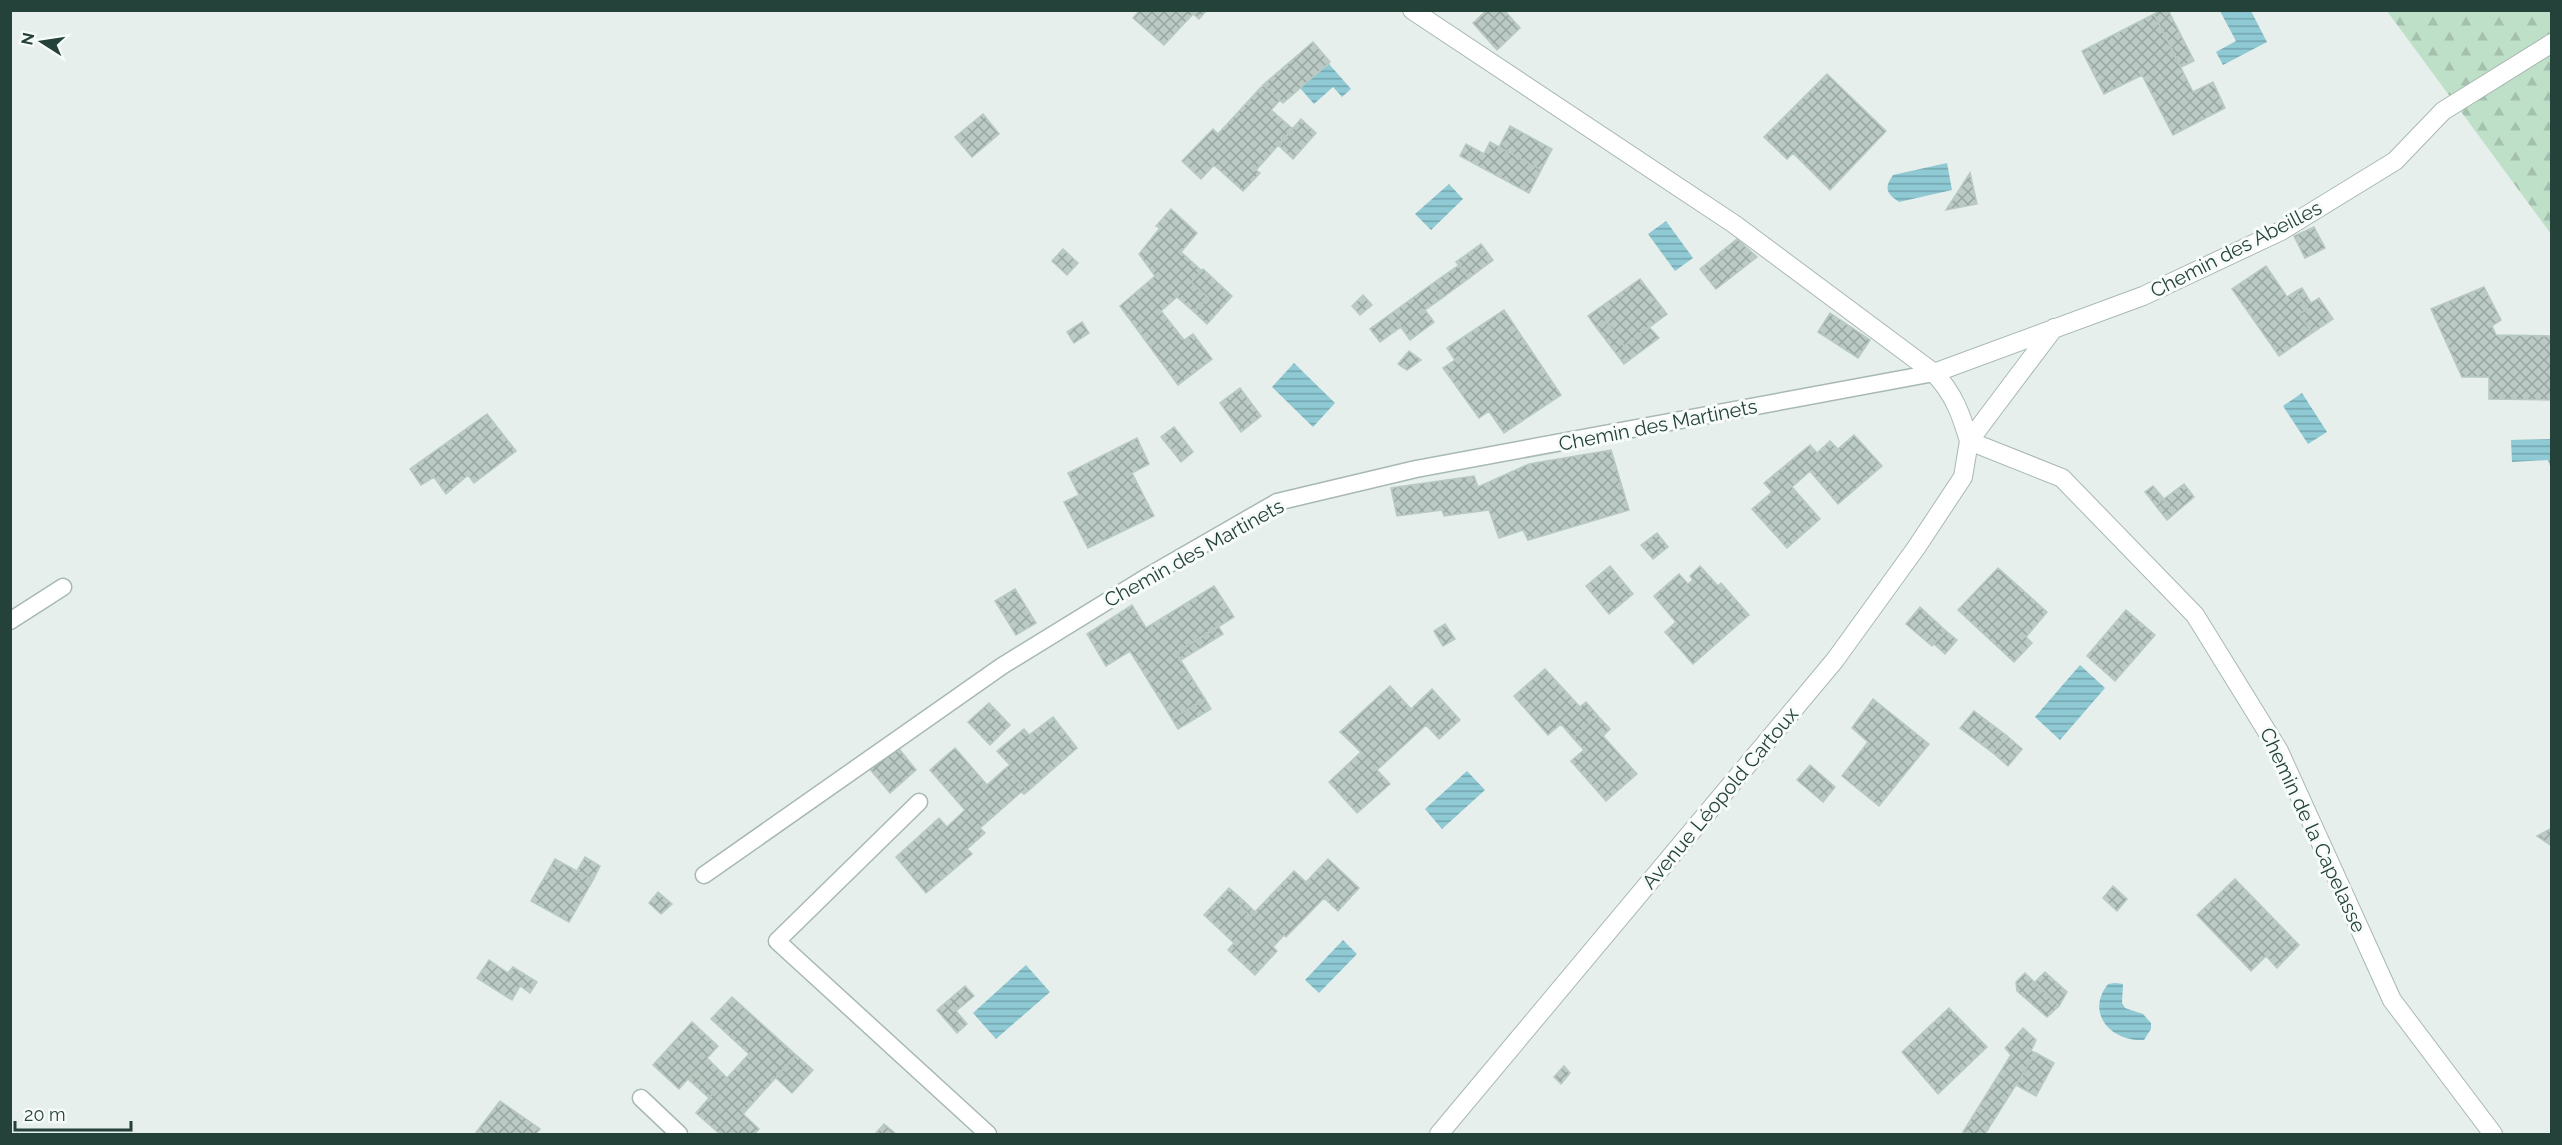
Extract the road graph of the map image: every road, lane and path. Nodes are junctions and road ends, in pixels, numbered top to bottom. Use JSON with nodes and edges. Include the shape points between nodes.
{"nodes":[{"id":1,"x":1412,"y":10,"type":"edge"},
{"id":2,"x":2552,"y":44,"type":"edge"},
{"id":3,"x":2054,"y":328,"type":"junction"},
{"id":4,"x":1934,"y":374,"type":"junction"},
{"id":5,"x":1970,"y":441,"type":"junction"},
{"id":6,"x":63,"y":587,"type":"dead end"},
{"id":7,"x":10,"y":621,"type":"edge"},
{"id":8,"x":919,"y":802,"type":"dead end"},
{"id":9,"x":704,"y":875,"type":"dead end"},
{"id":10,"x":641,"y":1098,"type":"dead end"},
{"id":11,"x":679,"y":1134,"type":"edge"},
{"id":12,"x":988,"y":1134,"type":"edge"},
{"id":13,"x":1439,"y":1134,"type":"edge"},
{"id":14,"x":2493,"y":1134,"type":"edge"}],
"edges":[{"from":1,"to":4,"type":"street","via":[[1734,224]]},
{"from":2,"to":3,"type":"street","name":"Chemin des Abeilles","via":[[2443,111],[2395,161],[2281,231],[2143,296]]},
{"from":3,"to":4,"type":"street","name":"Chemin des Abeilles"},
{"from":3,"to":5,"type":"street"},
{"from":4,"to":5,"type":"street","via":[[1949,388]]},
{"from":4,"to":9,"type":"lane","name":"Chemin des Martinets","via":[[1416,470],[1277,502],[1002,666]]},
{"from":5,"to":13,"type":"street","name":"Avenue Léopold Cartoux","via":[[1963,477],[1835,660]]},
{"from":5,"to":14,"type":"street","name":"Chemin de la Capelasse","via":[[2062,478],[2195,615],[2280,752],[2392,1000]]},
{"from":6,"to":7,"type":"lane"},
{"from":8,"to":12,"type":"lane","via":[[777,942]]},
{"from":10,"to":11,"type":"lane"}]}
